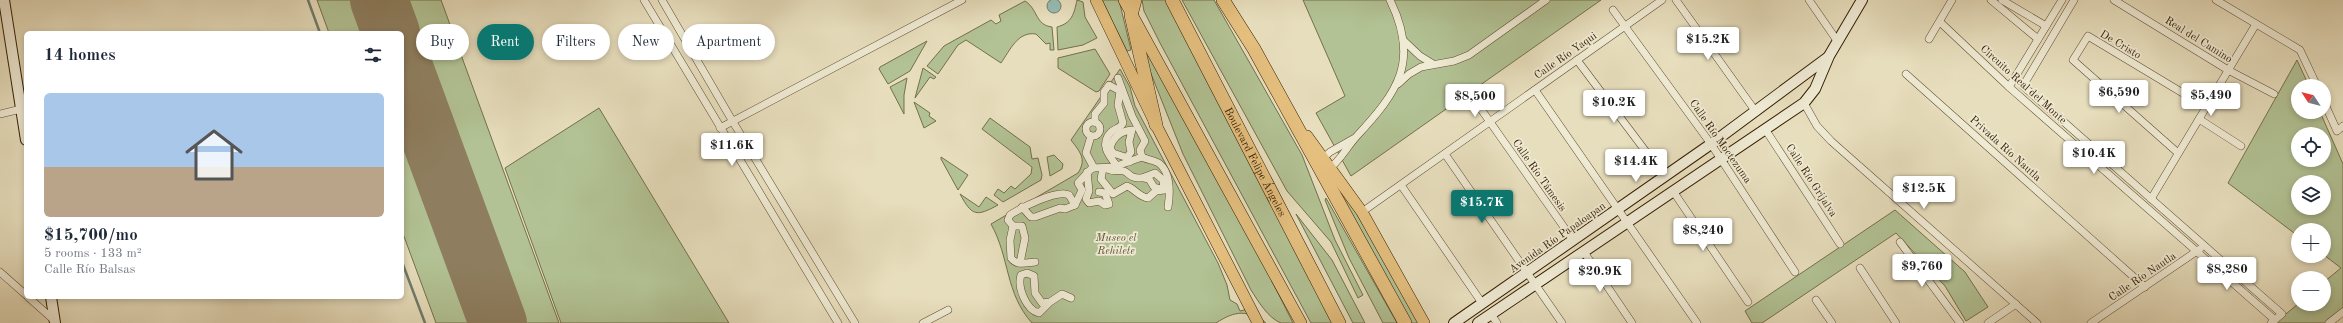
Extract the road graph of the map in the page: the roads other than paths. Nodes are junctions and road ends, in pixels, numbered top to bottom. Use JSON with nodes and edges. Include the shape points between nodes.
{"nodes":[{"id":1,"x":4,"y":0,"type":"edge"},
{"id":2,"x":644,"y":0,"type":"edge"},
{"id":3,"x":662,"y":0,"type":"edge"},
{"id":4,"x":962,"y":0,"type":"edge"},
{"id":5,"x":1096,"y":0,"type":"edge"},
{"id":6,"x":1124,"y":0,"type":"edge"},
{"id":7,"x":1135,"y":0,"type":"edge"},
{"id":8,"x":1172,"y":0,"type":"edge"},
{"id":9,"x":1223,"y":0,"type":"edge"},
{"id":10,"x":1390,"y":0,"type":"edge"},
{"id":11,"x":1546,"y":0,"type":"edge"},
{"id":12,"x":1662,"y":0,"type":"edge"},
{"id":13,"x":1676,"y":0,"type":"edge"},
{"id":14,"x":1809,"y":0,"type":"edge"},
{"id":15,"x":1862,"y":0,"type":"edge"},
{"id":16,"x":1952,"y":0,"type":"edge"},
{"id":17,"x":1991,"y":0,"type":"edge"},
{"id":18,"x":2002,"y":0,"type":"edge"},
{"id":19,"x":2062,"y":0,"type":"edge"},
{"id":20,"x":2074,"y":0,"type":"edge"},
{"id":21,"x":2114,"y":0,"type":"edge"},
{"id":22,"x":2216,"y":0,"type":"edge"},
{"id":23,"x":1613,"y":10,"type":"dead end"},
{"id":24,"x":1131,"y":15,"type":"junction"},
{"id":25,"x":1940,"y":22,"type":"junction"},
{"id":26,"x":2256,"y":24,"type":"junction"},
{"id":27,"x":1626,"y":26,"type":"junction"},
{"id":28,"x":2046,"y":26,"type":"junction"},
{"id":29,"x":1929,"y":39,"type":"dead end"},
{"id":30,"x":2038,"y":39,"type":"junction"},
{"id":31,"x":1404,"y":40,"type":"junction"},
{"id":32,"x":1838,"y":42,"type":"junction"},
{"id":33,"x":1829,"y":56,"type":"junction"},
{"id":34,"x":1577,"y":60,"type":"junction"},
{"id":35,"x":1433,"y":64,"type":"junction"},
{"id":36,"x":2228,"y":70,"type":"junction"},
{"id":37,"x":1906,"y":74,"type":"dead end"},
{"id":38,"x":1118,"y":78,"type":"dead end"},
{"id":39,"x":2314,"y":79,"type":"edge"},
{"id":40,"x":1398,"y":84,"type":"junction"},
{"id":41,"x":2009,"y":87,"type":"junction"},
{"id":42,"x":1535,"y":90,"type":"junction"},
{"id":43,"x":2274,"y":94,"type":"dead end"},
{"id":44,"x":1476,"y":102,"type":"dead end"},
{"id":45,"x":1804,"y":103,"type":"junction"},
{"id":46,"x":2206,"y":108,"type":"junction"},
{"id":47,"x":21,"y":109,"type":"junction"},
{"id":48,"x":1756,"y":112,"type":"junction"},
{"id":49,"x":0,"y":114,"type":"edge"},
{"id":50,"x":2331,"y":114,"type":"edge"},
{"id":51,"x":2199,"y":119,"type":"junction"},
{"id":52,"x":733,"y":122,"type":"junction"},
{"id":53,"x":1096,"y":122,"type":"junction"},
{"id":54,"x":1490,"y":122,"type":"junction"},
{"id":55,"x":1156,"y":125,"type":"junction"},
{"id":56,"x":24,"y":128,"type":"edge"},
{"id":57,"x":720,"y":128,"type":"junction"},
{"id":58,"x":1765,"y":128,"type":"junction"},
{"id":59,"x":2340,"y":129,"type":"edge"},
{"id":60,"x":1091,"y":136,"type":"junction"},
{"id":61,"x":1356,"y":137,"type":"junction"},
{"id":62,"x":1711,"y":144,"type":"junction"},
{"id":63,"x":2241,"y":146,"type":"dead end"},
{"id":64,"x":1445,"y":154,"type":"junction"},
{"id":65,"x":2178,"y":154,"type":"junction"},
{"id":66,"x":1142,"y":157,"type":"junction"},
{"id":67,"x":1721,"y":158,"type":"junction"},
{"id":68,"x":1324,"y":165,"type":"junction"},
{"id":69,"x":1117,"y":166,"type":"junction"},
{"id":70,"x":1104,"y":168,"type":"junction"},
{"id":71,"x":1090,"y":170,"type":"junction"},
{"id":72,"x":1665,"y":177,"type":"junction"},
{"id":73,"x":1144,"y":178,"type":"junction"},
{"id":74,"x":1401,"y":185,"type":"junction"},
{"id":75,"x":1164,"y":190,"type":"junction"},
{"id":76,"x":1673,"y":191,"type":"junction"},
{"id":77,"x":1099,"y":192,"type":"dead end"},
{"id":78,"x":2151,"y":199,"type":"junction"},
{"id":79,"x":782,"y":203,"type":"junction"},
{"id":80,"x":1075,"y":205,"type":"junction"},
{"id":81,"x":1168,"y":207,"type":"dead end"},
{"id":82,"x":1022,"y":208,"type":"junction"},
{"id":83,"x":1619,"y":209,"type":"junction"},
{"id":84,"x":770,"y":210,"type":"junction"},
{"id":85,"x":1362,"y":212,"type":"junction"},
{"id":86,"x":1629,"y":222,"type":"junction"},
{"id":87,"x":1014,"y":226,"type":"junction"},
{"id":88,"x":1573,"y":240,"type":"junction"},
{"id":89,"x":1900,"y":242,"type":"dead end"},
{"id":90,"x":1840,"y":244,"type":"dead end"},
{"id":91,"x":2204,"y":246,"type":"junction"},
{"id":92,"x":1584,"y":252,"type":"junction"},
{"id":93,"x":2197,"y":252,"type":"junction"},
{"id":94,"x":1020,"y":263,"type":"junction"},
{"id":95,"x":1860,"y":268,"type":"dead end"},
{"id":96,"x":0,"y":272,"type":"edge"},
{"id":97,"x":1527,"y":272,"type":"junction"},
{"id":98,"x":1795,"y":272,"type":"dead end"},
{"id":99,"x":1028,"y":273,"type":"junction"},
{"id":100,"x":1535,"y":284,"type":"junction"},
{"id":101,"x":2145,"y":286,"type":"junction"},
{"id":102,"x":24,"y":293,"type":"edge"},
{"id":103,"x":1071,"y":298,"type":"dead end"},
{"id":104,"x":30,"y":299,"type":"edge"},
{"id":105,"x":51,"y":299,"type":"edge"},
{"id":106,"x":1816,"y":300,"type":"dead end"},
{"id":107,"x":1748,"y":302,"type":"dead end"},
{"id":108,"x":1482,"y":303,"type":"junction"},
{"id":109,"x":2016,"y":304,"type":"junction"},
{"id":110,"x":1050,"y":305,"type":"junction"},
{"id":111,"x":948,"y":310,"type":"dead end"},
{"id":112,"x":2343,"y":312,"type":"edge"},
{"id":113,"x":1491,"y":314,"type":"junction"},
{"id":114,"x":55,"y":322,"type":"edge"},
{"id":115,"x":2273,"y":322,"type":"edge"},
{"id":116,"x":838,"y":323,"type":"edge"},
{"id":117,"x":855,"y":323,"type":"edge"},
{"id":118,"x":923,"y":323,"type":"edge"},
{"id":119,"x":1258,"y":323,"type":"edge"},
{"id":120,"x":1301,"y":323,"type":"edge"},
{"id":121,"x":1339,"y":323,"type":"edge"},
{"id":122,"x":1406,"y":323,"type":"edge"},
{"id":123,"x":1424,"y":323,"type":"edge"},
{"id":124,"x":1454,"y":323,"type":"edge"},
{"id":125,"x":1478,"y":323,"type":"edge"},
{"id":126,"x":1497,"y":323,"type":"edge"},
{"id":127,"x":1562,"y":323,"type":"edge"},
{"id":128,"x":1632,"y":323,"type":"edge"},
{"id":129,"x":1697,"y":323,"type":"edge"},
{"id":130,"x":1832,"y":323,"type":"edge"},
{"id":131,"x":1896,"y":323,"type":"edge"},
{"id":132,"x":1960,"y":323,"type":"edge"},
{"id":133,"x":1988,"y":323,"type":"edge"},
{"id":134,"x":2037,"y":323,"type":"edge"},
{"id":135,"x":2091,"y":323,"type":"edge"},
{"id":136,"x":2329,"y":323,"type":"edge"}],
"edges":[{"from":1,"to":47,"type":"street"},
{"from":2,"to":57,"type":"street"},
{"from":3,"to":52,"type":"street"},
{"from":4,"to":52,"type":"street"},
{"from":5,"to":55,"type":"main road"},
{"from":6,"to":24,"type":"main road"},
{"from":7,"to":24,"type":"highway"},
{"from":8,"to":121,"type":"highway","name":"Boulevard Felipe Ángeles"},
{"from":9,"to":68,"type":"highway","via":[[1292,117]]},
{"from":10,"to":31,"type":"street"},
{"from":11,"to":35,"type":"street","via":[[1469,55],[1454,61]]},
{"from":12,"to":27,"type":"street","name":"Calle Río Yaqui"},
{"from":13,"to":48,"type":"street"},
{"from":14,"to":32,"type":"street"},
{"from":15,"to":32,"type":"street","name":"Avenida Río Papaloapan"},
{"from":16,"to":25,"type":"street"},
{"from":17,"to":30,"type":"street"},
{"from":18,"to":28,"type":"street"},
{"from":19,"to":28,"type":"street"},
{"from":20,"to":78,"type":"street","name":"Circuito Real del Monte","via":[[2023,86]]},
{"from":21,"to":36,"type":"street","name":"Real del Camino"},
{"from":22,"to":26,"type":"street"},
{"from":23,"to":27,"type":"street","name":"Calle Río Moctezuma"},
{"from":24,"to":55,"type":"highway"},
{"from":24,"to":120,"type":"main road"},
{"from":25,"to":29,"type":"street"},
{"from":25,"to":41,"type":"street","name":"Circuito Real del Monte"},
{"from":26,"to":36,"type":"street"},
{"from":26,"to":39,"type":"street","via":[[2300,50]]},
{"from":27,"to":34,"type":"street","name":"Calle Río Yaqui"},
{"from":27,"to":62,"type":"street","name":"Calle Río Moctezuma"},
{"from":28,"to":30,"type":"street"},
{"from":30,"to":41,"type":"street"},
{"from":31,"to":35,"type":"street","via":[[1420,56]]},
{"from":31,"to":40,"type":"street"},
{"from":32,"to":33,"type":"street","name":"Avenida Río Papaloapan"},
{"from":33,"to":45,"type":"street","name":"Avenida Río Papaloapan","via":[[1815,89]]},
{"from":33,"to":48,"type":"street","name":"Avenida Río Papaloapan"},
{"from":34,"to":42,"type":"street","name":"Calle Río Yaqui"},
{"from":34,"to":72,"type":"street"},
{"from":35,"to":40,"type":"street","via":[[1409,74]]},
{"from":36,"to":43,"type":"street","name":"Real del Camino"},
{"from":36,"to":46,"type":"street"},
{"from":37,"to":101,"type":"street","name":"Privada Río Nautla"},
{"from":38,"to":66,"type":"street","via":[[1132,116],[1145,141],[1140,150]]},
{"from":40,"to":61,"type":"street","via":[[1384,107]]},
{"from":41,"to":93,"type":"street","name":"Circuito Real del Monte"},
{"from":42,"to":54,"type":"street","name":"Calle Río Yaqui"},
{"from":42,"to":83,"type":"street"},
{"from":44,"to":54,"type":"street","name":"Calle Río Támesis"},
{"from":45,"to":58,"type":"street","name":"Avenida Río Papaloapan"},
{"from":45,"to":109,"type":"street","via":[[1817,126],[1831,141]]},
{"from":46,"to":51,"type":"street"},
{"from":46,"to":65,"type":"street","name":"De Cristo","via":[[2088,36],[2073,60]]},
{"from":47,"to":49,"type":"street"},
{"from":47,"to":56,"type":"street"},
{"from":48,"to":62,"type":"street","name":"Avenida Río Papaloapan"},
{"from":50,"to":59,"type":"street"},
{"from":51,"to":63,"type":"street"},
{"from":51,"to":65,"type":"street"},
{"from":52,"to":57,"type":"street"},
{"from":52,"to":79,"type":"street"},
{"from":53,"to":60,"type":"street","via":[[1100,132],[1096,136]]},
{"from":53,"to":60,"type":"street","via":[[1086,126],[1086,132]]},
{"from":53,"to":69,"type":"street","via":[[1095,114],[1104,103],[1104,92],[1109,85],[1113,85],[1120,91],[1118,105],[1123,123],[1111,132],[1105,144],[1106,152]]},
{"from":54,"to":64,"type":"street","name":"Calle Río Yaqui"},
{"from":54,"to":88,"type":"street","name":"Calle Río Támesis"},
{"from":55,"to":119,"type":"main road"},
{"from":57,"to":84,"type":"street"},
{"from":58,"to":67,"type":"street","name":"Avenida Río Papaloapan"},
{"from":58,"to":90,"type":"street","name":"Calle Río Grijalva"},
{"from":60,"to":71,"type":"street","via":[[1086,153]]},
{"from":61,"to":68,"type":"street"},
{"from":61,"to":68,"type":"street"},
{"from":62,"to":67,"type":"street","name":"Calle Río Moctezuma"},
{"from":62,"to":72,"type":"street","name":"Avenida Río Papaloapan"},
{"from":64,"to":74,"type":"street","name":"Calle Río Yaqui"},
{"from":64,"to":97,"type":"street"},
{"from":65,"to":78,"type":"street"},
{"from":66,"to":69,"type":"street"},
{"from":66,"to":81,"type":"street","via":[[1160,164],[1165,171],[1171,193]]},
{"from":67,"to":76,"type":"street","name":"Avenida Río Papaloapan"},
{"from":67,"to":98,"type":"street","name":"Calle Río Moctezuma"},
{"from":68,"to":85,"type":"main road"},
{"from":68,"to":122,"type":"highway"},
{"from":69,"to":70,"type":"street"},
{"from":70,"to":71,"type":"street"},
{"from":70,"to":73,"type":"street"},
{"from":70,"to":75,"type":"street","via":[[1101,179],[1113,194],[1127,186],[1148,198],[1156,191]]},
{"from":71,"to":77,"type":"street","via":[[1086,199],[1089,203],[1099,201],[1105,205],[1109,204],[1105,193]]},
{"from":71,"to":80,"type":"street","via":[[1078,184],[1082,190]]},
{"from":72,"to":83,"type":"street","name":"Avenida Río Papaloapan"},
{"from":73,"to":75,"type":"street","via":[[1149,179],[1154,187]]},
{"from":73,"to":75,"type":"street","via":[[1154,173],[1163,180]]},
{"from":74,"to":85,"type":"street","name":"Calle Río Yaqui"},
{"from":74,"to":108,"type":"street"},
{"from":76,"to":86,"type":"street","name":"Avenida Río Papaloapan"},
{"from":76,"to":107,"type":"street"},
{"from":78,"to":91,"type":"street","name":"Circuito Real del Monte"},
{"from":79,"to":84,"type":"street"},
{"from":79,"to":117,"type":"street"},
{"from":80,"to":82,"type":"street","via":[[1049,210],[1035,217],[1031,217]]},
{"from":80,"to":82,"type":"street","via":[[1064,193]]},
{"from":82,"to":87,"type":"street","via":[[1010,215],[1008,220]]},
{"from":83,"to":86,"type":"street"},
{"from":83,"to":88,"type":"street","name":"Avenida Río Papaloapan"},
{"from":84,"to":116,"type":"street"},
{"from":85,"to":123,"type":"main road"},
{"from":86,"to":92,"type":"street","name":"Avenida Río Papaloapan"},
{"from":86,"to":129,"type":"street"},
{"from":87,"to":94,"type":"street","via":[[1010,240],[1011,258]]},
{"from":87,"to":94,"type":"street","via":[[1022,226],[1024,230]]},
{"from":88,"to":97,"type":"street","name":"Avenida Río Papaloapan"},
{"from":89,"to":132,"type":"street"},
{"from":91,"to":93,"type":"street","name":"Calle Río Nautla"},
{"from":91,"to":115,"type":"street","name":"Circuito Real del Monte","via":[[2282,314]]},
{"from":92,"to":100,"type":"street","name":"Avenida Río Papaloapan"},
{"from":92,"to":128,"type":"street"},
{"from":93,"to":101,"type":"street","name":"Calle Río Nautla"},
{"from":93,"to":115,"type":"street","name":"Circuito Real del Monte"},
{"from":94,"to":99,"type":"street","via":[[1032,262]]},
{"from":95,"to":131,"type":"street"},
{"from":96,"to":102,"type":"street"},
{"from":97,"to":100,"type":"street"},
{"from":97,"to":108,"type":"street","name":"Avenida Río Papaloapan"},
{"from":99,"to":110,"type":"street","via":[[1034,276],[1035,293],[1039,300]]},
{"from":99,"to":110,"type":"street","via":[[1021,275],[1019,281],[1027,302],[1039,313]]},
{"from":100,"to":113,"type":"street","name":"Avenida Río Papaloapan"},
{"from":100,"to":127,"type":"street"},
{"from":101,"to":135,"type":"street","name":"Calle Río Nautla"},
{"from":103,"to":110,"type":"street","via":[[1062,294]]},
{"from":104,"to":114,"type":"street"},
{"from":105,"to":114,"type":"street"},
{"from":106,"to":130,"type":"street"},
{"from":108,"to":124,"type":"street","name":"Avenida Río Papaloapan"},
{"from":109,"to":133,"type":"street"},
{"from":109,"to":134,"type":"street"},
{"from":111,"to":118,"type":"street"},
{"from":112,"to":136,"type":"street"},
{"from":113,"to":125,"type":"street","name":"Avenida Río Papaloapan"},
{"from":113,"to":126,"type":"street"}]}
